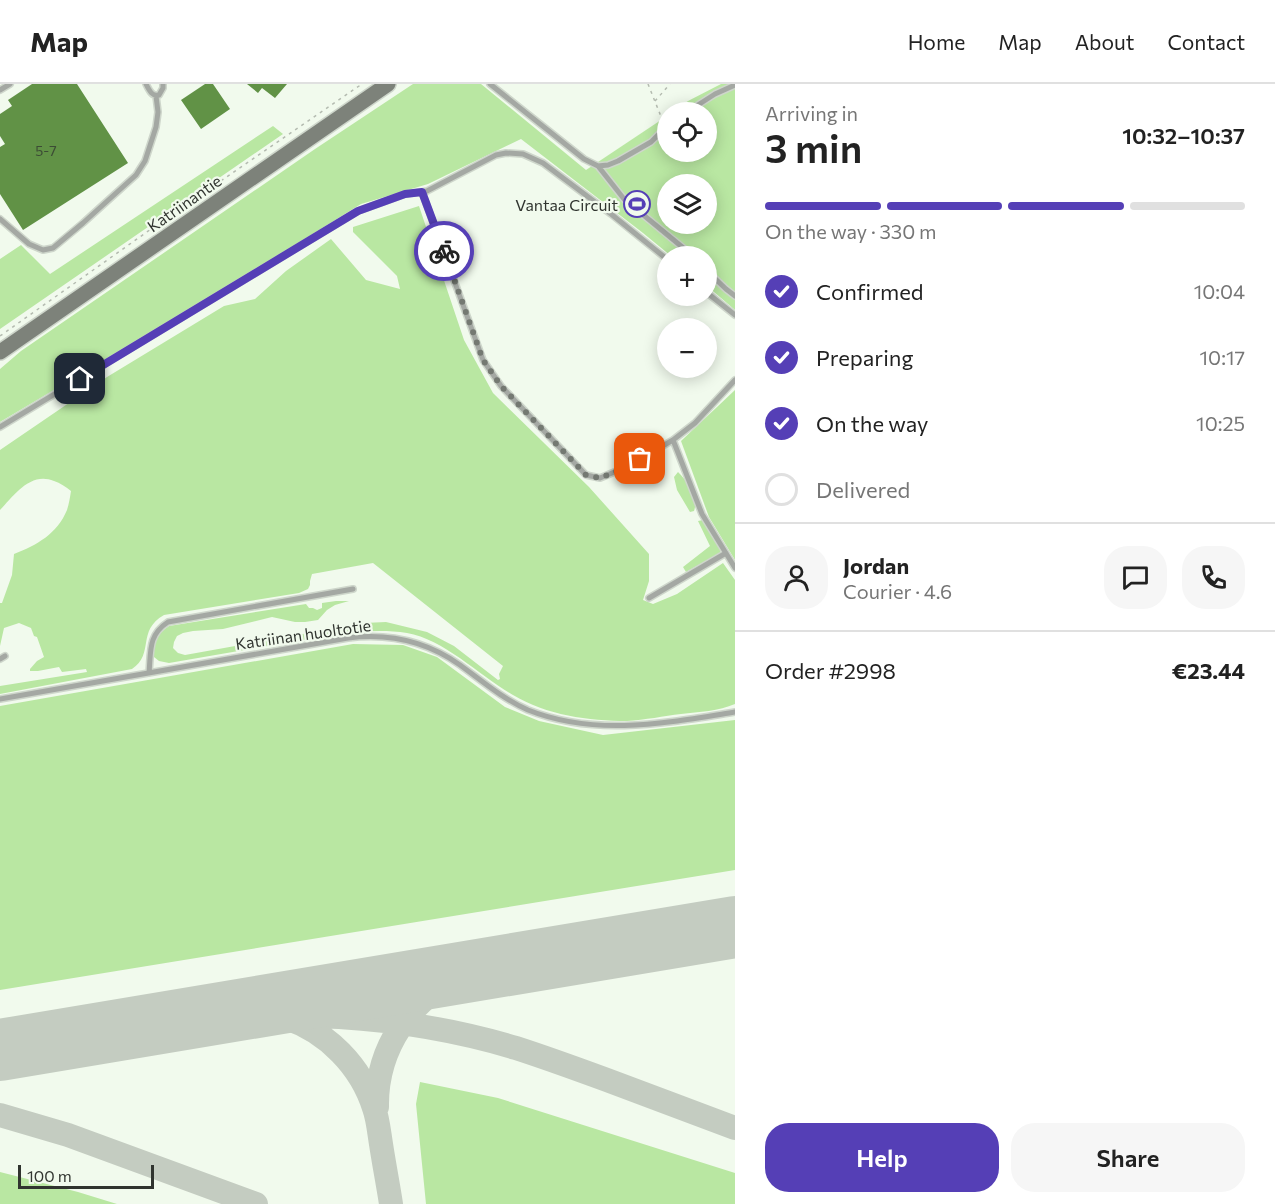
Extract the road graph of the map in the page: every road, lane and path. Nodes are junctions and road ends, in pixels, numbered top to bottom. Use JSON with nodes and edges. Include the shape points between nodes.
{"nodes":[{"id":1,"x":10,"y":84,"type":"edge"},
{"id":2,"x":146,"y":84,"type":"edge"},
{"id":3,"x":163,"y":84,"type":"edge"},
{"id":4,"x":362,"y":84,"type":"edge"},
{"id":5,"x":388,"y":84,"type":"edge"},
{"id":6,"x":490,"y":84,"type":"edge"},
{"id":7,"x":648,"y":84,"type":"edge"},
{"id":8,"x":670,"y":84,"type":"edge"},
{"id":9,"x":735,"y":85,"type":"edge"},
{"id":10,"x":0,"y":90,"type":"edge"},
{"id":11,"x":156,"y":96,"type":"junction"},
{"id":12,"x":654,"y":102,"type":"junction"},
{"id":13,"x":702,"y":102,"type":"edge"},
{"id":14,"x":657,"y":108,"type":"edge"},
{"id":15,"x":657,"y":136,"type":"edge"},
{"id":16,"x":598,"y":165,"type":"junction"},
{"id":17,"x":422,"y":192,"type":"junction"},
{"id":18,"x":0,"y":219,"type":"edge"},
{"id":19,"x":681,"y":246,"type":"edge"},
{"id":20,"x":657,"y":251,"type":"edge"},
{"id":21,"x":717,"y":280,"type":"edge"},
{"id":22,"x":735,"y":296,"type":"edge"},
{"id":23,"x":717,"y":301,"type":"edge"},
{"id":24,"x":735,"y":315,"type":"edge"},
{"id":25,"x":0,"y":336,"type":"edge"},
{"id":26,"x":0,"y":352,"type":"edge"},
{"id":27,"x":735,"y":380,"type":"edge"},
{"id":28,"x":0,"y":428,"type":"edge"},
{"id":29,"x":673,"y":440,"type":"junction"},
{"id":30,"x":726,"y":553,"type":"junction"},
{"id":31,"x":735,"y":568,"type":"edge"},
{"id":32,"x":353,"y":589,"type":"dead end"},
{"id":33,"x":649,"y":598,"type":"dead end"},
{"id":34,"x":149,"y":673,"type":"junction"},
{"id":35,"x":0,"y":699,"type":"edge"},
{"id":36,"x":735,"y":712,"type":"edge"}],
"edges":[{"from":1,"to":10,"type":"lane"},
{"from":2,"to":11,"type":"lane"},
{"from":3,"to":11,"type":"lane","via":[[162,92]]},
{"from":4,"to":25,"type":"path"},
{"from":5,"to":26,"type":"main road","name":"Katriinantie"},
{"from":6,"to":16,"type":"lane","via":[[584,159]]},
{"from":7,"to":12,"type":"path"},
{"from":8,"to":12,"type":"path"},
{"from":9,"to":13,"type":"lane"},
{"from":11,"to":18,"type":"lane","via":[[156,127],[136,175],[53,248],[43,250],[29,244]]},
{"from":12,"to":14,"type":"path"},
{"from":15,"to":16,"type":"lane","via":[[632,154],[608,165]]},
{"from":16,"to":19,"type":"lane","via":[[624,199]]},
{"from":17,"to":20,"type":"lane","via":[[496,155],[523,154],[543,163]]},
{"from":17,"to":28,"type":"lane","via":[[358,211]]},
{"from":17,"to":29,"type":"lane","via":[[483,360],[501,386],[586,475],[600,478]]},
{"from":21,"to":22,"type":"lane"},
{"from":23,"to":24,"type":"lane"},
{"from":27,"to":29,"type":"lane"},
{"from":29,"to":30,"type":"lane","via":[[702,514]]},
{"from":30,"to":31,"type":"lane"},
{"from":30,"to":33,"type":"lane"},
{"from":32,"to":34,"type":"lane","via":[[168,622],[153,638]]},
{"from":34,"to":35,"type":"lane","name":"Katriinan huoltotie"},
{"from":34,"to":36,"type":"lane","name":"Katriinan huoltotie","via":[[348,638],[388,637],[429,647],[510,701],[562,720],[639,725]]}]}
